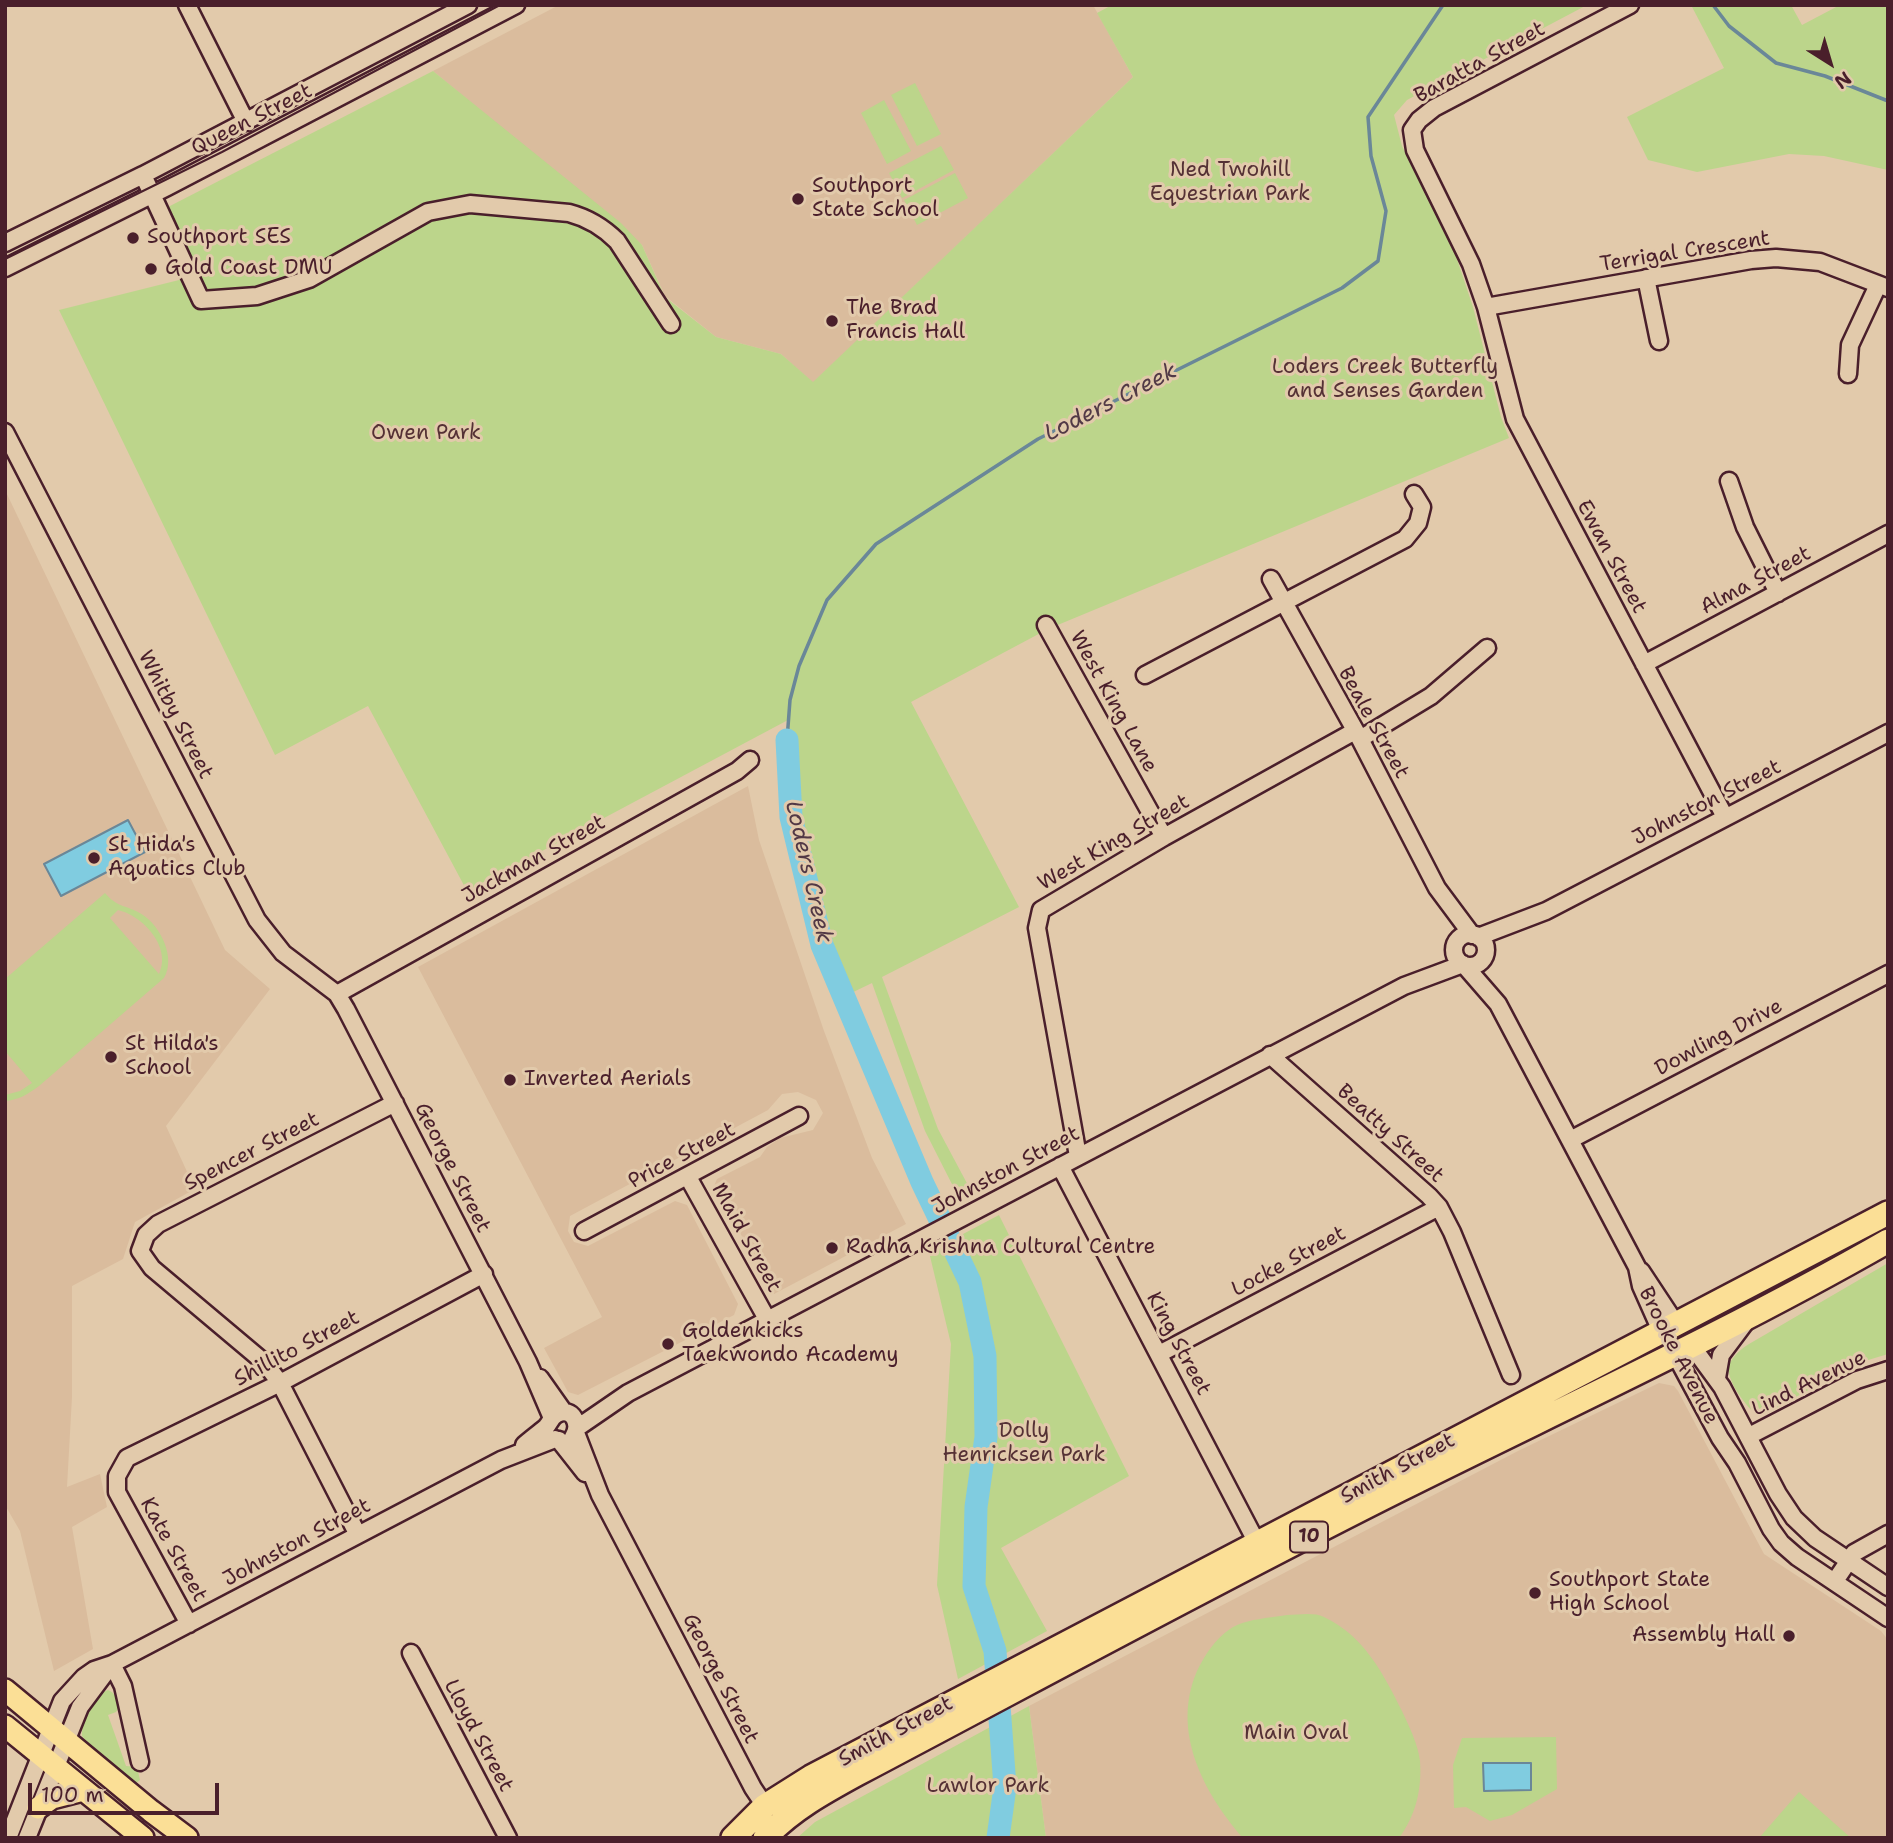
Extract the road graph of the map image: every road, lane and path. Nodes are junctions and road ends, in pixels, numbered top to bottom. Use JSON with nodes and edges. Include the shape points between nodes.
{"nodes":[{"id":1,"x":187,"y":5,"type":"edge"},
{"id":2,"x":468,"y":5,"type":"edge"},
{"id":3,"x":516,"y":5,"type":"edge"},
{"id":4,"x":1630,"y":5,"type":"edge"},
{"id":5,"x":246,"y":122,"type":"junction"},
{"id":6,"x":142,"y":175,"type":"junction"},
{"id":7,"x":153,"y":195,"type":"junction"},
{"id":8,"x":5,"y":243,"type":"edge"},
{"id":9,"x":5,"y":268,"type":"edge"},
{"id":10,"x":1646,"y":278,"type":"junction"},
{"id":11,"x":1883,"y":286,"type":"edge"},
{"id":12,"x":1486,"y":307,"type":"junction"},
{"id":13,"x":671,"y":324,"type":"dead end"},
{"id":14,"x":1659,"y":341,"type":"dead end"},
{"id":15,"x":1847,"y":374,"type":"dead end"},
{"id":16,"x":5,"y":432,"type":"edge"},
{"id":17,"x":1729,"y":481,"type":"dead end"},
{"id":18,"x":1414,"y":494,"type":"dead end"},
{"id":19,"x":1888,"y":534,"type":"edge"},
{"id":20,"x":1271,"y":579,"type":"dead end"},
{"id":21,"x":1778,"y":593,"type":"junction"},
{"id":22,"x":1283,"y":603,"type":"junction"},
{"id":23,"x":1047,"y":625,"type":"dead end"},
{"id":24,"x":1487,"y":648,"type":"dead end"},
{"id":25,"x":1644,"y":664,"type":"junction"},
{"id":26,"x":1145,"y":675,"type":"dead end"},
{"id":27,"x":1888,"y":733,"type":"edge"},
{"id":28,"x":1357,"y":735,"type":"junction"},
{"id":29,"x":750,"y":760,"type":"dead end"},
{"id":30,"x":1725,"y":817,"type":"junction"},
{"id":31,"x":1164,"y":837,"type":"junction"},
{"id":32,"x":1437,"y":888,"type":"junction"},
{"id":33,"x":1480,"y":945,"type":"junction"},
{"id":34,"x":1455,"y":946,"type":"junction"},
{"id":35,"x":1464,"y":965,"type":"junction"},
{"id":36,"x":1888,"y":974,"type":"edge"},
{"id":37,"x":1404,"y":986,"type":"junction"},
{"id":38,"x":337,"y":994,"type":"junction"},
{"id":39,"x":1498,"y":1004,"type":"junction"},
{"id":40,"x":1270,"y":1055,"type":"junction"},
{"id":41,"x":395,"y":1104,"type":"junction"},
{"id":42,"x":799,"y":1116,"type":"dead end"},
{"id":43,"x":1570,"y":1140,"type":"junction"},
{"id":44,"x":1079,"y":1156,"type":"junction"},
{"id":45,"x":1060,"y":1166,"type":"junction"},
{"id":46,"x":688,"y":1177,"type":"junction"},
{"id":47,"x":1439,"y":1208,"type":"junction"},
{"id":48,"x":1888,"y":1213,"type":"edge"},
{"id":49,"x":584,"y":1231,"type":"dead end"},
{"id":50,"x":1888,"y":1241,"type":"edge"},
{"id":51,"x":1637,"y":1267,"type":"joint"},
{"id":52,"x":484,"y":1274,"type":"junction"},
{"id":53,"x":1754,"y":1313,"type":"junction"},
{"id":54,"x":767,"y":1319,"type":"junction"},
{"id":55,"x":1668,"y":1327,"type":"junction"},
{"id":56,"x":1683,"y":1350,"type":"junction"},
{"id":57,"x":1159,"y":1354,"type":"junction"},
{"id":58,"x":1888,"y":1370,"type":"edge"},
{"id":59,"x":1511,"y":1375,"type":"dead end"},
{"id":60,"x":1717,"y":1378,"type":"junction"},
{"id":61,"x":280,"y":1383,"type":"junction"},
{"id":62,"x":563,"y":1426,"type":"junction"},
{"id":63,"x":1749,"y":1436,"type":"junction"},
{"id":64,"x":127,"y":1458,"type":"joint"},
{"id":65,"x":1888,"y":1534,"type":"edge"},
{"id":66,"x":358,"y":1535,"type":"junction"},
{"id":67,"x":1257,"y":1543,"type":"junction"},
{"id":68,"x":1849,"y":1560,"type":"junction"},
{"id":69,"x":1835,"y":1581,"type":"junction"},
{"id":70,"x":1888,"y":1587,"type":"edge"},
{"id":71,"x":1888,"y":1618,"type":"edge"},
{"id":72,"x":189,"y":1624,"type":"junction"},
{"id":73,"x":411,"y":1653,"type":"dead end"},
{"id":74,"x":112,"y":1664,"type":"junction"},
{"id":75,"x":1023,"y":1675,"type":"junction"},
{"id":76,"x":5,"y":1690,"type":"edge"},
{"id":77,"x":969,"y":1704,"type":"junction"},
{"id":78,"x":5,"y":1726,"type":"edge"},
{"id":79,"x":58,"y":1734,"type":"junction"},
{"id":80,"x":47,"y":1760,"type":"junction"},
{"id":81,"x":140,"y":1762,"type":"dead end"},
{"id":82,"x":83,"y":1790,"type":"junction"},
{"id":83,"x":765,"y":1806,"type":"junction"},
{"id":84,"x":38,"y":1808,"type":"junction"},
{"id":85,"x":8,"y":1838,"type":"edge"},
{"id":86,"x":27,"y":1838,"type":"edge"},
{"id":87,"x":143,"y":1838,"type":"edge"},
{"id":88,"x":187,"y":1838,"type":"edge"},
{"id":89,"x":508,"y":1838,"type":"edge"},
{"id":90,"x":733,"y":1838,"type":"edge"},
{"id":91,"x":765,"y":1838,"type":"edge"}],
"edges":[{"from":1,"to":5,"type":"street"},
{"from":2,"to":5,"type":"street","name":"Queen Street"},
{"from":3,"to":7,"type":"street","name":"Queen Street"},
{"from":4,"to":12,"type":"street","name":"Baratta Street","via":[[1434,108],[1412,130],[1415,150],[1471,263]]},
{"from":5,"to":6,"type":"street","name":"Queen Street"},
{"from":6,"to":7,"type":"street"},
{"from":6,"to":8,"type":"street","name":"Queen Street"},
{"from":7,"to":9,"type":"street","name":"Queen Street"},
{"from":7,"to":13,"type":"street","via":[[201,300],[278,291],[309,279],[428,212],[491,205],[580,215],[606,230]]},
{"from":10,"to":11,"type":"street","name":"Terrigal Crescent","via":[[1776,258],[1820,262]]},
{"from":10,"to":12,"type":"street","name":"Terrigal Crescent"},
{"from":10,"to":14,"type":"street"},
{"from":11,"to":15,"type":"street","via":[[1850,345]]},
{"from":12,"to":25,"type":"street","name":"Ewan Street","via":[[1515,419]]},
{"from":16,"to":38,"type":"street","name":"Whitby Street","via":[[257,920],[283,953]]},
{"from":17,"to":21,"type":"street","via":[[1745,527]]},
{"from":18,"to":22,"type":"street","via":[[1422,507],[1419,523],[1405,538]]},
{"from":19,"to":21,"type":"street","name":"Alma Street"},
{"from":20,"to":22,"type":"street","name":"Beale Street"},
{"from":21,"to":25,"type":"street","name":"Alma Street"},
{"from":22,"to":26,"type":"street"},
{"from":22,"to":28,"type":"street","name":"Beale Street"},
{"from":23,"to":31,"type":"street","name":"West King Lane"},
{"from":24,"to":28,"type":"street","name":"West King Street","via":[[1431,696]]},
{"from":25,"to":30,"type":"street","name":"Ewan Street"},
{"from":27,"to":30,"type":"street","name":"Johnston Street"},
{"from":28,"to":31,"type":"street","name":"West King Street"},
{"from":28,"to":32,"type":"street","name":"Beale Street"},
{"from":29,"to":38,"type":"street","name":"Jackman Street"},
{"from":30,"to":33,"type":"street","name":"Johnston Street"},
{"from":31,"to":44,"type":"street","name":"West King Street","via":[[1041,910],[1037,928]]},
{"from":32,"to":33,"type":"street","name":"Beale Street"},
{"from":32,"to":34,"type":"street","name":"Beale Street"},
{"from":33,"to":34,"type":"street","via":[[1462,937]]},
{"from":33,"to":35,"type":"street","via":[[1474,966]]},
{"from":33,"to":39,"type":"street","name":"Beale Street"},
{"from":34,"to":35,"type":"street","via":[[1456,957]]},
{"from":34,"to":37,"type":"street","name":"Johnston Street"},
{"from":35,"to":37,"type":"street","name":"Johnston Street"},
{"from":35,"to":39,"type":"street","name":"Beale Street"},
{"from":36,"to":43,"type":"street","name":"Dowling Drive"},
{"from":37,"to":40,"type":"street","name":"Johnston Street"},
{"from":38,"to":41,"type":"street","name":"George Street"},
{"from":39,"to":43,"type":"street","name":"Beale Street"},
{"from":40,"to":44,"type":"street","name":"Johnston Street"},
{"from":40,"to":47,"type":"street","name":"Beatty Street"},
{"from":41,"to":52,"type":"street","name":"George Street"},
{"from":41,"to":61,"type":"street","name":"Spencer Street","via":[[158,1224],[146,1235],[140,1251],[152,1268],[265,1363]]},
{"from":42,"to":46,"type":"street","name":"Price Street"},
{"from":43,"to":51,"type":"street","name":"Beale Street"},
{"from":44,"to":45,"type":"street","name":"Johnston Street"},
{"from":45,"to":54,"type":"street","name":"Johnston Street"},
{"from":45,"to":57,"type":"street","name":"King Street"},
{"from":46,"to":49,"type":"street","name":"Price Street"},
{"from":46,"to":54,"type":"street","name":"Maid Street"},
{"from":47,"to":57,"type":"street","name":"Locke Street"},
{"from":47,"to":59,"type":"street","name":"Beatty Street"},
{"from":48,"to":55,"type":"highway","name":"Smith Street","number":"10"},
{"from":50,"to":53,"type":"highway","name":"Smith Street","number":"10"},
{"from":51,"to":55,"type":"street","name":"Brooke Avenue","via":[[1652,1284]]},
{"from":52,"to":61,"type":"street","name":"Shillito Street"},
{"from":52,"to":62,"type":"street","name":"George Street"},
{"from":53,"to":56,"type":"highway","name":"Smith Street","number":"10"},
{"from":53,"to":60,"type":"street","via":[[1722,1352]]},
{"from":54,"to":62,"type":"street","name":"Johnston Street"},
{"from":55,"to":56,"type":"highway","name":"Brooke Avenue"},
{"from":55,"to":67,"type":"highway","name":"Smith Street","number":"10"},
{"from":56,"to":60,"type":"street","name":"Brooke Avenue"},
{"from":56,"to":69,"type":"street","name":"Brooke Avenue","via":[[1720,1438],[1777,1538]]},
{"from":56,"to":75,"type":"highway","name":"Smith Street","number":"10"},
{"from":57,"to":67,"type":"street","name":"King Street"},
{"from":58,"to":63,"type":"street","name":"Lind Avenue","via":[[1857,1380]]},
{"from":60,"to":63,"type":"street","name":"Brooke Avenue"},
{"from":61,"to":64,"type":"street","name":"Shillito Street"},
{"from":61,"to":66,"type":"street"},
{"from":62,"to":66,"type":"street","name":"Johnston Street"},
{"from":62,"to":83,"type":"street","name":"George Street"},
{"from":63,"to":68,"type":"street","name":"Brooke Avenue","via":[[1794,1518]]},
{"from":64,"to":72,"type":"street","name":"Kate Street","via":[[117,1476],[117,1492]]},
{"from":65,"to":68,"type":"street","via":[[1859,1549]]},
{"from":66,"to":72,"type":"street","name":"Johnston Street"},
{"from":67,"to":75,"type":"highway","name":"Smith Street","number":"10"},
{"from":68,"to":69,"type":"street"},
{"from":68,"to":70,"type":"street","name":"Brooke Avenue"},
{"from":69,"to":71,"type":"street","name":"Brooke Avenue"},
{"from":72,"to":74,"type":"street","name":"Johnston Street"},
{"from":73,"to":89,"type":"street","name":"Lloyd Street"},
{"from":74,"to":79,"type":"street","name":"Johnston Street"},
{"from":74,"to":81,"type":"street","via":[[123,1686]]},
{"from":75,"to":77,"type":"highway","name":"Smith Street","number":"10"},
{"from":76,"to":79,"type":"main road"},
{"from":77,"to":83,"type":"highway","name":"Smith Street","number":"10","via":[[811,1777]]},
{"from":77,"to":91,"type":"highway","name":"Smith Street","number":"10","via":[[830,1789]]},
{"from":78,"to":80,"type":"main road"},
{"from":79,"to":80,"type":"street","name":"Johnston Street"},
{"from":79,"to":88,"type":"main road"},
{"from":80,"to":82,"type":"main road"},
{"from":80,"to":84,"type":"street"},
{"from":80,"to":85,"type":"street"},
{"from":82,"to":84,"type":"main road","via":[[59,1795]]},
{"from":82,"to":87,"type":"main road"},
{"from":83,"to":90,"type":"highway","name":"Smith Street","number":"10"},
{"from":84,"to":86,"type":"street"}]}
